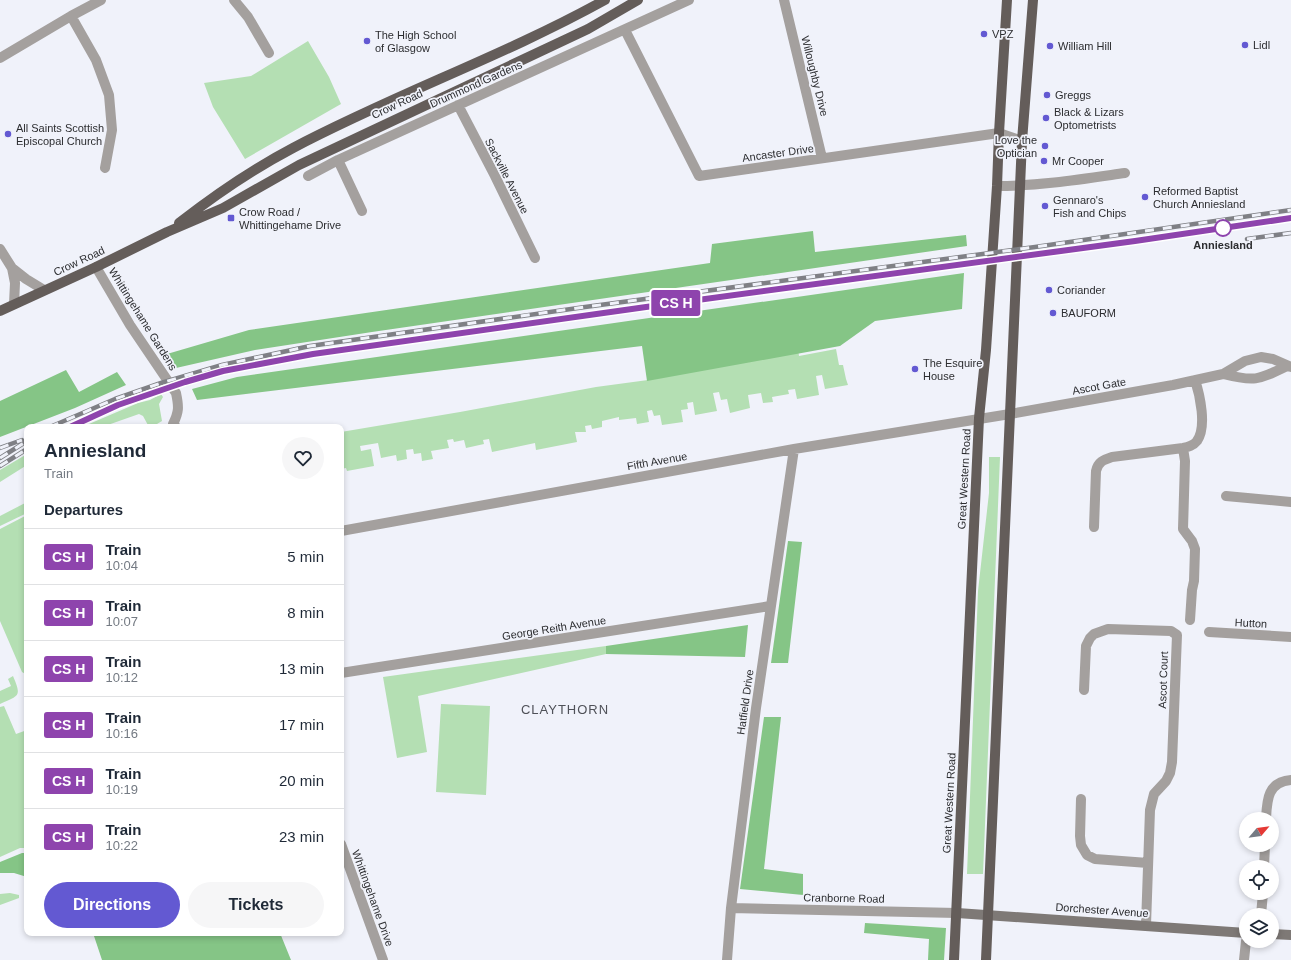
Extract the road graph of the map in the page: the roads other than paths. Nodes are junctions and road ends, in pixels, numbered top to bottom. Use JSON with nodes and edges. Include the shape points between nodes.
{"nodes":[{"id":1,"x":101,"y":0,"type":"edge"},
{"id":2,"x":234,"y":0,"type":"edge"},
{"id":3,"x":605,"y":0,"type":"edge"},
{"id":4,"x":638,"y":0,"type":"edge"},
{"id":5,"x":689,"y":0,"type":"edge"},
{"id":6,"x":784,"y":0,"type":"edge"},
{"id":7,"x":1007,"y":0,"type":"edge"},
{"id":8,"x":1032,"y":0,"type":"edge"},
{"id":9,"x":71,"y":16,"type":"junction"},
{"id":10,"x":626,"y":30,"type":"junction"},
{"id":11,"x":269,"y":53,"type":"dead end"},
{"id":12,"x":0,"y":58,"type":"edge"},
{"id":13,"x":458,"y":105,"type":"junction"},
{"id":14,"x":999,"y":133,"type":"junction"},
{"id":15,"x":1022,"y":141,"type":"junction"},
{"id":16,"x":822,"y":158,"type":"junction"},
{"id":17,"x":338,"y":160,"type":"junction"},
{"id":18,"x":105,"y":168,"type":"dead end"},
{"id":19,"x":1125,"y":173,"type":"dead end"},
{"id":20,"x":308,"y":176,"type":"dead end"},
{"id":21,"x":997,"y":186,"type":"junction"},
{"id":22,"x":1021,"y":186,"type":"junction"},
{"id":23,"x":362,"y":211,"type":"dead end"},
{"id":24,"x":166,"y":232,"type":"junction"},
{"id":25,"x":0,"y":249,"type":"edge"},
{"id":26,"x":535,"y":258,"type":"dead end"},
{"id":27,"x":96,"y":267,"type":"junction"},
{"id":28,"x":12,"y":268,"type":"junction"},
{"id":29,"x":44,"y":290,"type":"junction"},
{"id":30,"x":14,"y":304,"type":"junction"},
{"id":31,"x":0,"y":311,"type":"edge"},
{"id":32,"x":1289,"y":366,"type":"edge"},
{"id":33,"x":1223,"y":374,"type":"junction"},
{"id":34,"x":1196,"y":380,"type":"junction"},
{"id":35,"x":1010,"y":414,"type":"junction"},
{"id":36,"x":979,"y":418,"type":"junction"},
{"id":37,"x":174,"y":424,"type":"edge"},
{"id":38,"x":1183,"y":448,"type":"junction"},
{"id":39,"x":794,"y":449,"type":"junction"},
{"id":40,"x":1226,"y":496,"type":"dead end"},
{"id":41,"x":1291,"y":502,"type":"edge"},
{"id":42,"x":1094,"y":527,"type":"dead end"},
{"id":43,"x":344,"y":530,"type":"edge"},
{"id":44,"x":770,"y":606,"type":"junction"},
{"id":45,"x":1190,"y":620,"type":"dead end"},
{"id":46,"x":1209,"y":632,"type":"dead end"},
{"id":47,"x":1291,"y":637,"type":"edge"},
{"id":48,"x":344,"y":674,"type":"edge"},
{"id":49,"x":1084,"y":690,"type":"dead end"},
{"id":50,"x":1291,"y":780,"type":"edge"},
{"id":51,"x":1081,"y":800,"type":"dead end"},
{"id":52,"x":1266,"y":812,"type":"edge"},
{"id":53,"x":344,"y":852,"type":"edge"},
{"id":54,"x":1148,"y":863,"type":"junction"},
{"id":55,"x":731,"y":908,"type":"junction"},
{"id":56,"x":956,"y":913,"type":"junction"},
{"id":57,"x":989,"y":915,"type":"junction"},
{"id":58,"x":1146,"y":925,"type":"junction"},
{"id":59,"x":1239,"y":932,"type":"edge"},
{"id":60,"x":1279,"y":934,"type":"edge"},
{"id":61,"x":1291,"y":935,"type":"edge"},
{"id":62,"x":1245,"y":948,"type":"edge"},
{"id":63,"x":383,"y":960,"type":"edge"},
{"id":64,"x":727,"y":960,"type":"edge"},
{"id":65,"x":954,"y":960,"type":"edge"},
{"id":66,"x":986,"y":960,"type":"edge"},
{"id":67,"x":1244,"y":960,"type":"edge"}],
"edges":[{"from":1,"to":9,"type":"street"},
{"from":2,"to":11,"type":"street","via":[[248,17]]},
{"from":3,"to":24,"type":"main road","name":"Crow Road","via":[[543,32],[292,149],[216,195]]},
{"from":4,"to":24,"type":"main road","name":"Crow Road","via":[[588,29],[336,146],[223,208]]},
{"from":5,"to":10,"type":"street"},
{"from":6,"to":16,"type":"street","name":"Willoughby Drive"},
{"from":7,"to":14,"type":"main road","name":"Great Western Road"},
{"from":8,"to":15,"type":"main road"},
{"from":9,"to":12,"type":"street"},
{"from":9,"to":18,"type":"street","via":[[96,60],[109,94],[112,130]]},
{"from":10,"to":13,"type":"street","name":"Drummond Gardens"},
{"from":10,"to":16,"type":"street","name":"Ancaster Drive","via":[[699,176]]},
{"from":13,"to":17,"type":"street","name":"Drummond Gardens"},
{"from":13,"to":26,"type":"street","name":"Sackville Avenue"},
{"from":14,"to":15,"type":"street","name":"Ancaster Drive"},
{"from":14,"to":16,"type":"street","name":"Ancaster Drive"},
{"from":14,"to":21,"type":"main road","name":"Great Western Road"},
{"from":15,"to":22,"type":"main road"},
{"from":17,"to":20,"type":"street","name":"Drummond Gardens"},
{"from":17,"to":23,"type":"street"},
{"from":19,"to":22,"type":"street"},
{"from":21,"to":22,"type":"street"},
{"from":21,"to":36,"type":"main road","name":"Great Western Road"},
{"from":22,"to":35,"type":"main road"},
{"from":24,"to":27,"type":"main road","name":"Crow Road"},
{"from":25,"to":28,"type":"street"},
{"from":27,"to":29,"type":"main road","name":"Crow Road"},
{"from":27,"to":37,"type":"street","name":"Whittingehame Gardens","via":[[130,325],[176,394],[179,404]]},
{"from":28,"to":29,"type":"street"},
{"from":28,"to":30,"type":"street","via":[[15,283]]},
{"from":29,"to":30,"type":"main road","name":"Crow Road"},
{"from":30,"to":31,"type":"main road","name":"Crow Road"},
{"from":32,"to":33,"type":"street","via":[[1256,379]]},
{"from":32,"to":33,"type":"street","via":[[1273,359],[1261,358],[1245,361]]},
{"from":33,"to":34,"type":"street","name":"Ascot Gate"},
{"from":34,"to":35,"type":"street","name":"Ascot Gate"},
{"from":34,"to":38,"type":"street","via":[[1202,428],[1197,442]]},
{"from":35,"to":36,"type":"street","name":"Ascot Gate"},
{"from":35,"to":57,"type":"main road"},
{"from":36,"to":39,"type":"street","name":"Fifth Avenue"},
{"from":36,"to":56,"type":"main road","name":"Great Western Road"},
{"from":38,"to":42,"type":"street","via":[[1103,460],[1096,471]]},
{"from":38,"to":45,"type":"street","via":[[1183,529],[1195,549]]},
{"from":39,"to":43,"type":"street","name":"Fifth Avenue"},
{"from":39,"to":44,"type":"street","name":"Hatfield Drive"},
{"from":40,"to":41,"type":"street"},
{"from":44,"to":48,"type":"street","name":"George Reith Avenue"},
{"from":44,"to":55,"type":"street","name":"Hatfield Drive"},
{"from":46,"to":47,"type":"street","name":"Hutton"},
{"from":49,"to":54,"type":"street","name":"Ascot Court","via":[[1086,646],[1094,634],[1108,629],[1171,632],[1176,635],[1172,762],[1170,773],[1152,799]]},
{"from":50,"to":52,"type":"street","via":[[1274,787],[1269,794]]},
{"from":51,"to":54,"type":"street","via":[[1080,841],[1087,855],[1095,859]]},
{"from":53,"to":63,"type":"street","name":"Whittingehame Drive"},
{"from":54,"to":58,"type":"street","name":"Ascot Court"},
{"from":55,"to":56,"type":"street","name":"Cranborne Road"},
{"from":55,"to":64,"type":"street","name":"Hatfield Drive"},
{"from":56,"to":57,"type":"street","name":"Dorchester Avenue"},
{"from":56,"to":65,"type":"main road","name":"Great Western Road"},
{"from":57,"to":58,"type":"street","name":"Dorchester Avenue"},
{"from":57,"to":66,"type":"main road"},
{"from":58,"to":59,"type":"street","name":"Dorchester Avenue"},
{"from":60,"to":61,"type":"street"},
{"from":62,"to":67,"type":"street"}]}
